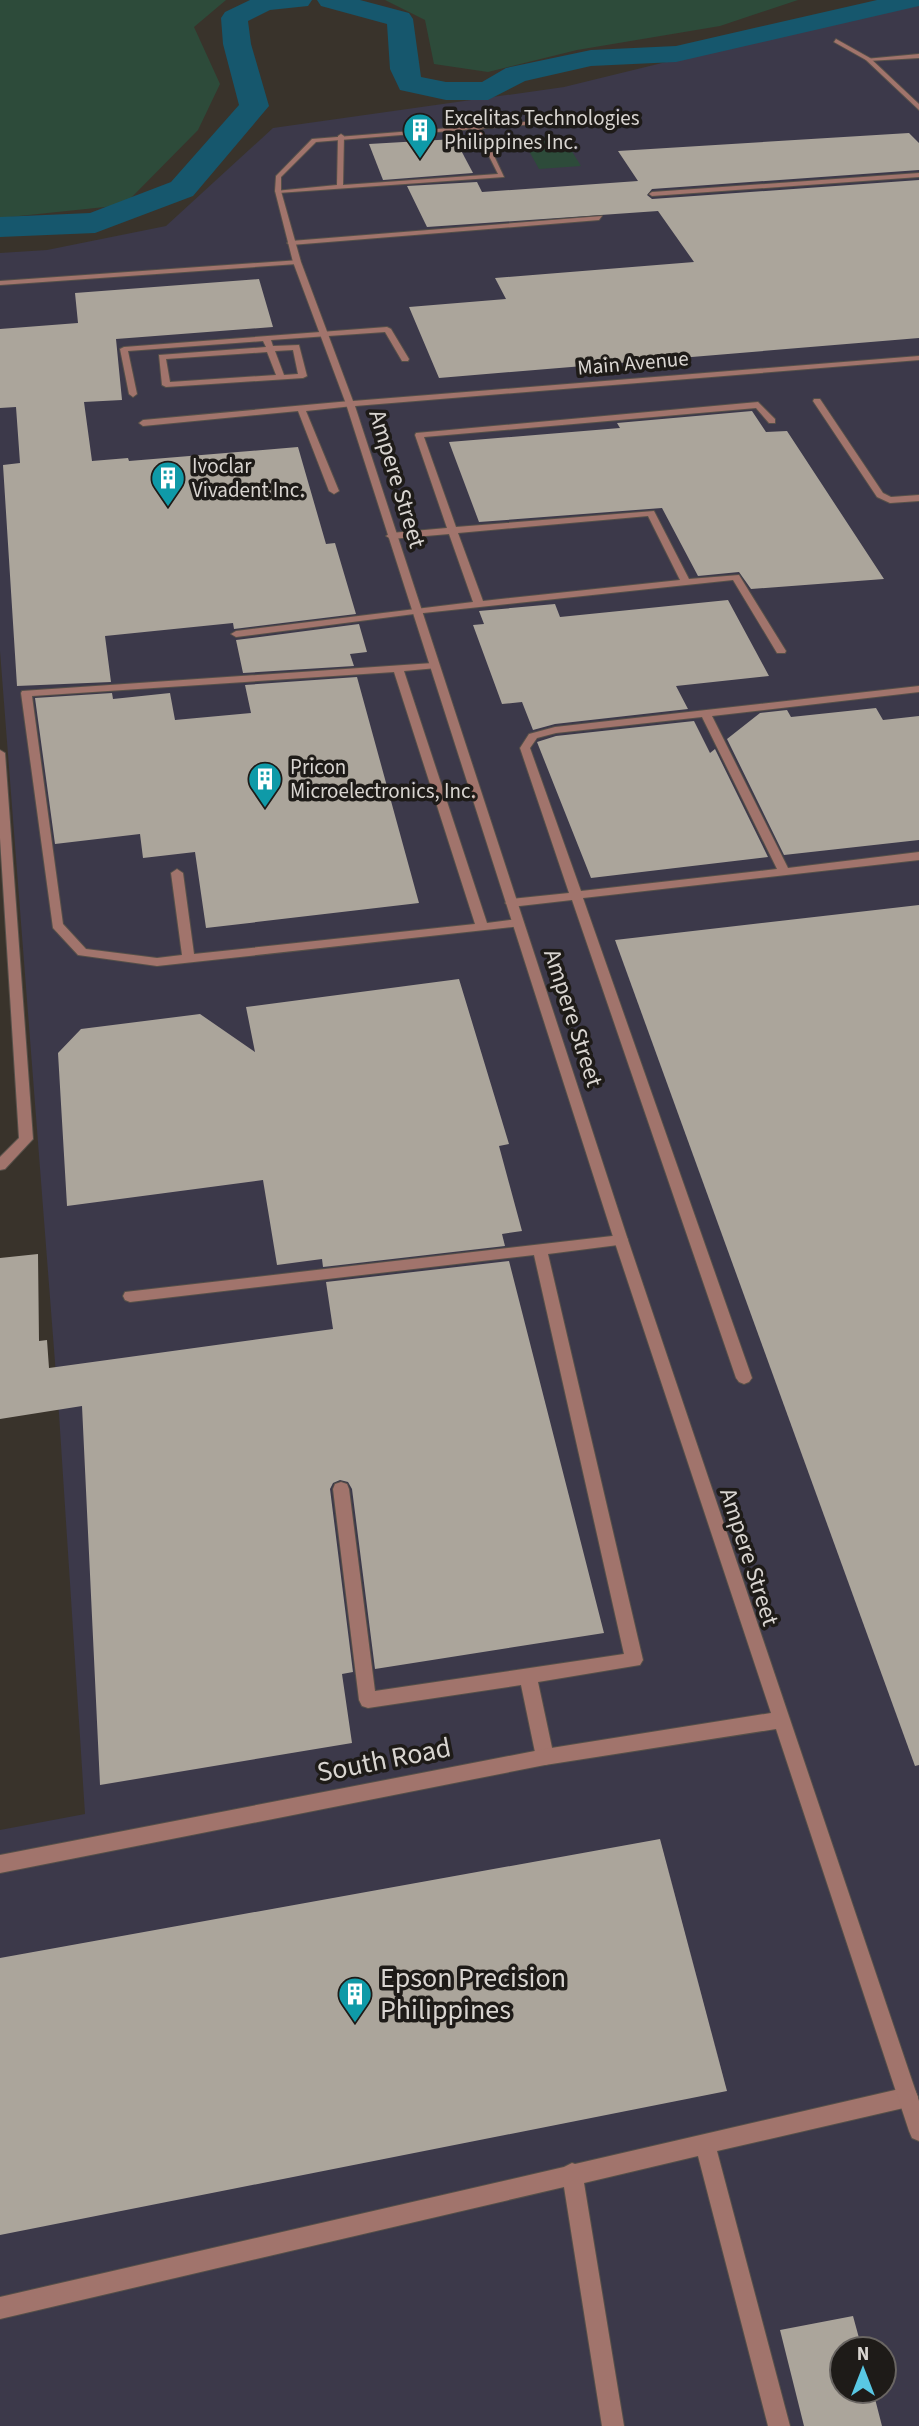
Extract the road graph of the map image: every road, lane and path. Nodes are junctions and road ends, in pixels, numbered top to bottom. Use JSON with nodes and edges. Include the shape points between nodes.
{"nodes":[{"id":1,"x":836,"y":41,"type":"dead end"},
{"id":2,"x":919,"y":56,"type":"edge"},
{"id":3,"x":907,"y":57,"type":"junction"},
{"id":4,"x":868,"y":59,"type":"junction"},
{"id":5,"x":919,"y":67,"type":"edge"},
{"id":6,"x":919,"y":108,"type":"edge"},
{"id":7,"x":535,"y":122,"type":"dead end"},
{"id":8,"x":477,"y":126,"type":"junction"},
{"id":9,"x":341,"y":136,"type":"junction"},
{"id":10,"x":919,"y":175,"type":"edge"},
{"id":11,"x":340,"y":186,"type":"junction"},
{"id":12,"x":278,"y":191,"type":"junction"},
{"id":13,"x":652,"y":194,"type":"dead end"},
{"id":14,"x":600,"y":218,"type":"dead end"},
{"id":15,"x":291,"y":243,"type":"junction"},
{"id":16,"x":296,"y":262,"type":"junction"},
{"id":17,"x":0,"y":283,"type":"edge"},
{"id":18,"x":325,"y":333,"type":"junction"},
{"id":19,"x":266,"y":339,"type":"junction"},
{"id":20,"x":271,"y":348,"type":"junction"},
{"id":21,"x":919,"y":358,"type":"edge"},
{"id":22,"x":405,"y":359,"type":"dead end"},
{"id":23,"x":281,"y":377,"type":"junction"},
{"id":24,"x":134,"y":394,"type":"dead end"},
{"id":25,"x":817,"y":401,"type":"dead end"},
{"id":26,"x":349,"y":404,"type":"junction"},
{"id":27,"x":301,"y":408,"type":"junction"},
{"id":28,"x":772,"y":421,"type":"dead end"},
{"id":29,"x":143,"y":422,"type":"dead end"},
{"id":30,"x":334,"y":491,"type":"dead end"},
{"id":31,"x":919,"y":498,"type":"edge"},
{"id":32,"x":453,"y":530,"type":"junction"},
{"id":33,"x":391,"y":536,"type":"junction"},
{"id":34,"x":686,"y":582,"type":"junction"},
{"id":35,"x":479,"y":604,"type":"junction"},
{"id":36,"x":414,"y":611,"type":"junction"},
{"id":37,"x":236,"y":635,"type":"dead end"},
{"id":38,"x":781,"y":651,"type":"dead end"},
{"id":39,"x":433,"y":666,"type":"junction"},
{"id":40,"x":398,"y":668,"type":"junction"},
{"id":41,"x":919,"y":689,"type":"edge"},
{"id":42,"x":705,"y":713,"type":"junction"},
{"id":43,"x":0,"y":752,"type":"edge"},
{"id":44,"x":919,"y":856,"type":"edge"},
{"id":45,"x":783,"y":870,"type":"junction"},
{"id":46,"x":177,"y":873,"type":"dead end"},
{"id":47,"x":579,"y":895,"type":"junction"},
{"id":48,"x":511,"y":903,"type":"junction"},
{"id":49,"x":518,"y":923,"type":"junction"},
{"id":50,"x":482,"y":927,"type":"junction"},
{"id":51,"x":7,"y":938,"type":"edge"},
{"id":52,"x":189,"y":959,"type":"junction"},
{"id":53,"x":0,"y":1165,"type":"edge"},
{"id":54,"x":621,"y":1240,"type":"junction"},
{"id":55,"x":540,"y":1250,"type":"junction"},
{"id":56,"x":130,"y":1296,"type":"dead end"},
{"id":57,"x":744,"y":1378,"type":"dead end"},
{"id":58,"x":341,"y":1489,"type":"dead end"},
{"id":59,"x":528,"y":1677,"type":"junction"},
{"id":60,"x":779,"y":1720,"type":"junction"},
{"id":61,"x":545,"y":1757,"type":"junction"},
{"id":62,"x":0,"y":1864,"type":"edge"},
{"id":63,"x":908,"y":2097,"type":"junction"},
{"id":64,"x":919,"y":2132,"type":"edge"},
{"id":65,"x":705,"y":2143,"type":"junction"},
{"id":66,"x":572,"y":2174,"type":"junction"},
{"id":67,"x":0,"y":2308,"type":"edge"},
{"id":68,"x":613,"y":2426,"type":"edge"},
{"id":69,"x":779,"y":2426,"type":"edge"}],
"edges":[{"from":1,"to":4,"type":"street"},
{"from":2,"to":3,"type":"street"},
{"from":3,"to":4,"type":"street"},
{"from":3,"to":5,"type":"street"},
{"from":4,"to":6,"type":"street"},
{"from":7,"to":8,"type":"street"},
{"from":8,"to":9,"type":"street"},
{"from":8,"to":11,"type":"street","via":[[502,176]]},
{"from":9,"to":11,"type":"street"},
{"from":9,"to":12,"type":"street","via":[[306,147],[278,177]]},
{"from":10,"to":13,"type":"street"},
{"from":11,"to":12,"type":"street"},
{"from":12,"to":15,"type":"street","name":"Ampere Street"},
{"from":14,"to":15,"type":"street"},
{"from":15,"to":16,"type":"street","name":"Ampere Street"},
{"from":16,"to":17,"type":"street"},
{"from":16,"to":18,"type":"street","name":"Ampere Street"},
{"from":18,"to":19,"type":"street"},
{"from":18,"to":22,"type":"street","via":[[387,329]]},
{"from":18,"to":26,"type":"street","name":"Ampere Street"},
{"from":19,"to":20,"type":"street"},
{"from":19,"to":24,"type":"street","via":[[124,349]]},
{"from":20,"to":23,"type":"street"},
{"from":20,"to":23,"type":"street","via":[[296,347],[303,376]]},
{"from":20,"to":23,"type":"street","via":[[162,357],[166,385]]},
{"from":21,"to":26,"type":"street","name":"Main Avenue"},
{"from":25,"to":31,"type":"street","via":[[880,495],[890,500]]},
{"from":26,"to":27,"type":"street","name":"Main Avenue"},
{"from":26,"to":33,"type":"street","name":"Ampere Street"},
{"from":27,"to":29,"type":"street","name":"Main Avenue"},
{"from":27,"to":30,"type":"street"},
{"from":28,"to":32,"type":"street","via":[[758,405],[419,435]]},
{"from":32,"to":33,"type":"street"},
{"from":32,"to":34,"type":"street","via":[[651,513]]},
{"from":32,"to":35,"type":"street"},
{"from":33,"to":36,"type":"street","name":"Ampere Street"},
{"from":34,"to":35,"type":"street"},
{"from":34,"to":38,"type":"street","via":[[736,577]]},
{"from":35,"to":36,"type":"street"},
{"from":36,"to":37,"type":"street"},
{"from":36,"to":39,"type":"street","name":"Ampere Street"},
{"from":39,"to":40,"type":"street"},
{"from":39,"to":48,"type":"street","name":"Ampere Street"},
{"from":40,"to":50,"type":"street"},
{"from":40,"to":52,"type":"street","via":[[26,693],[57,925],[82,951],[157,962]]},
{"from":41,"to":42,"type":"street"},
{"from":42,"to":45,"type":"street"},
{"from":42,"to":47,"type":"street","via":[[533,736],[525,748]]},
{"from":43,"to":51,"type":"street"},
{"from":44,"to":45,"type":"street"},
{"from":45,"to":47,"type":"street"},
{"from":46,"to":52,"type":"street"},
{"from":47,"to":48,"type":"street"},
{"from":47,"to":57,"type":"street"},
{"from":48,"to":49,"type":"street","name":"Ampere Street"},
{"from":49,"to":50,"type":"street"},
{"from":49,"to":54,"type":"street","name":"Ampere Street"},
{"from":50,"to":52,"type":"street"},
{"from":51,"to":53,"type":"street","via":[[26,1139]]},
{"from":54,"to":55,"type":"street"},
{"from":54,"to":60,"type":"street","name":"Ampere Street"},
{"from":55,"to":56,"type":"street"},
{"from":55,"to":59,"type":"street","via":[[634,1660]]},
{"from":58,"to":59,"type":"street","via":[[368,1700]]},
{"from":59,"to":61,"type":"street"},
{"from":60,"to":61,"type":"street","name":"South Road"},
{"from":60,"to":63,"type":"street","name":"Ampere Street"},
{"from":61,"to":62,"type":"street","name":"South Road"},
{"from":63,"to":64,"type":"street","name":"Ampere Street"},
{"from":63,"to":65,"type":"street"},
{"from":65,"to":66,"type":"street"},
{"from":65,"to":69,"type":"street"},
{"from":66,"to":67,"type":"street"},
{"from":66,"to":68,"type":"street"}]}
